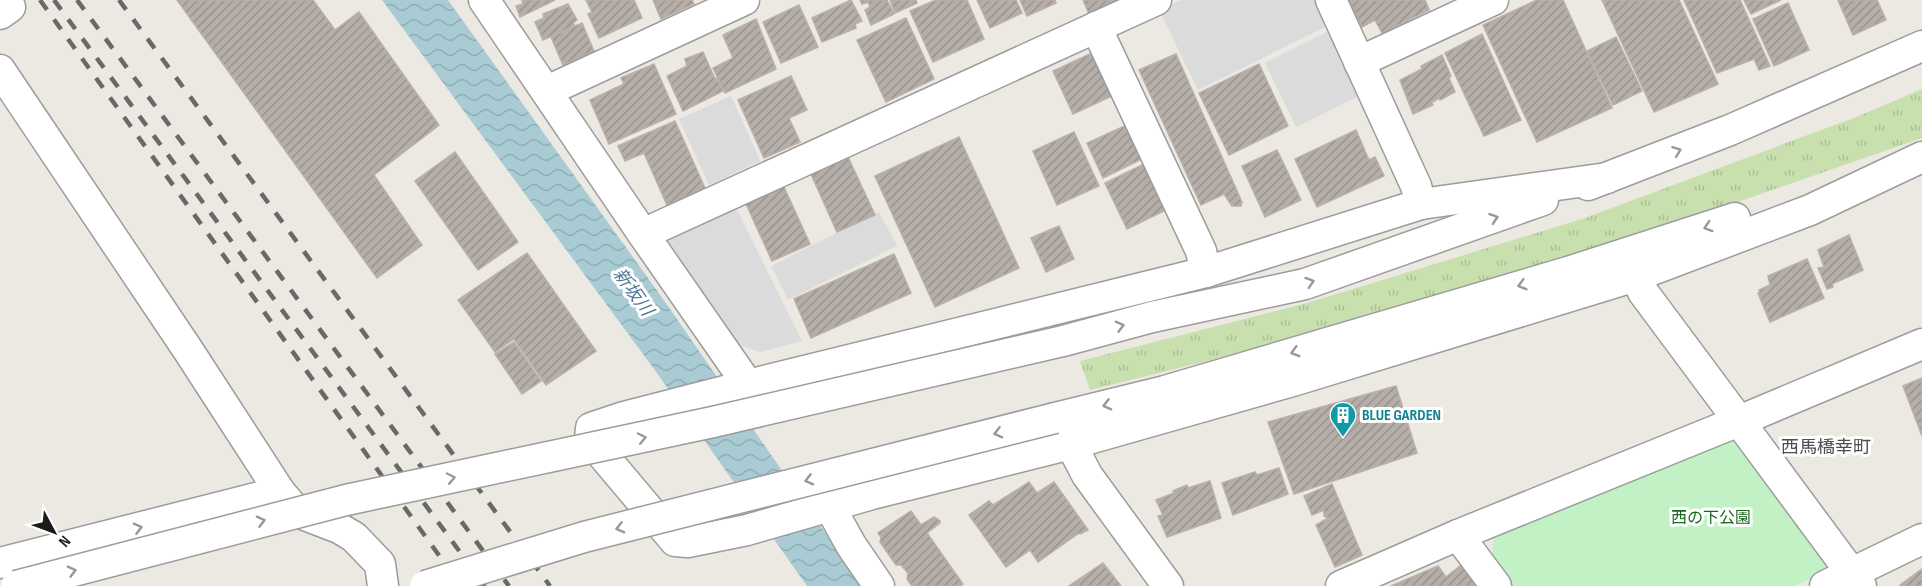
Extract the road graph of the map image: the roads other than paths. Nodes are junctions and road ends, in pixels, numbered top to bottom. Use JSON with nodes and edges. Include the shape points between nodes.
{"nodes":[{"id":1,"x":5,"y":0,"type":"edge"},
{"id":2,"x":484,"y":0,"type":"edge"},
{"id":3,"x":744,"y":0,"type":"edge"},
{"id":4,"x":1156,"y":0,"type":"edge"},
{"id":5,"x":1330,"y":0,"type":"edge"},
{"id":6,"x":1493,"y":0,"type":"edge"},
{"id":7,"x":0,"y":14,"type":"edge"},
{"id":8,"x":1096,"y":27,"type":"junction"},
{"id":9,"x":1922,"y":46,"type":"edge"},
{"id":10,"x":1359,"y":62,"type":"junction"},
{"id":11,"x":0,"y":70,"type":"edge"},
{"id":12,"x":547,"y":91,"type":"junction"},
{"id":13,"x":1922,"y":152,"type":"edge"},
{"id":14,"x":1922,"y":157,"type":"edge"},
{"id":15,"x":1607,"y":178,"type":"junction"},
{"id":16,"x":1421,"y":204,"type":"junction"},
{"id":17,"x":642,"y":234,"type":"junction"},
{"id":18,"x":1206,"y":272,"type":"junction"},
{"id":19,"x":1636,"y":276,"type":"junction"},
{"id":20,"x":1922,"y":344,"type":"edge"},
{"id":21,"x":748,"y":385,"type":"junction"},
{"id":22,"x":1739,"y":420,"type":"junction"},
{"id":23,"x":1071,"y":444,"type":"junction"},
{"id":24,"x":280,"y":492,"type":"junction"},
{"id":25,"x":830,"y":507,"type":"junction"},
{"id":26,"x":1458,"y":535,"type":"junction"},
{"id":27,"x":1922,"y":539,"type":"edge"},
{"id":28,"x":0,"y":562,"type":"edge"},
{"id":29,"x":375,"y":565,"type":"edge"},
{"id":30,"x":1856,"y":580,"type":"edge"},
{"id":31,"x":16,"y":586,"type":"edge"},
{"id":32,"x":425,"y":586,"type":"edge"},
{"id":33,"x":879,"y":586,"type":"edge"},
{"id":34,"x":1168,"y":586,"type":"edge"},
{"id":35,"x":1341,"y":586,"type":"edge"},
{"id":36,"x":1496,"y":586,"type":"edge"},
{"id":37,"x":1825,"y":586,"type":"edge"}],
"edges":[{"from":1,"to":7,"type":"street","via":[[10,7]]},
{"from":2,"to":12,"type":"street"},
{"from":3,"to":12,"type":"street"},
{"from":4,"to":8,"type":"street"},
{"from":5,"to":10,"type":"street"},
{"from":6,"to":10,"type":"street"},
{"from":8,"to":17,"type":"street"},
{"from":8,"to":18,"type":"street","via":[[1201,251]]},
{"from":15,"to":9,"type":"street","one_way":true,"via":[[1730,130]]},
{"from":10,"to":16,"type":"street"},
{"from":11,"to":24,"type":"street"},
{"from":12,"to":17,"type":"street"},
{"from":13,"to":32,"type":"street","one_way":true,"bridge":true,"via":[[1767,208],[1568,272],[1165,391],[584,537]]},
{"from":14,"to":19,"type":"street","via":[[1810,210]]},
{"from":15,"to":16,"type":"street"},
{"from":31,"to":15,"type":"street","one_way":true,"bridge":true,"via":[[346,500],[713,422],[1305,284]]},
{"from":16,"to":18,"type":"street"},
{"from":17,"to":21,"type":"street"},
{"from":18,"to":21,"type":"street"},
{"from":19,"to":22,"type":"street","via":[[1643,292]]},
{"from":19,"to":23,"type":"street","via":[[1296,381]]},
{"from":20,"to":22,"type":"street"},
{"from":21,"to":25,"type":"street","via":[[591,428],[590,440],[675,541],[747,530]]},
{"from":22,"to":26,"type":"street"},
{"from":22,"to":30,"type":"street"},
{"from":23,"to":25,"type":"street"},
{"from":23,"to":34,"type":"street","via":[[1087,475]]},
{"from":28,"to":24,"type":"street","one_way":true},
{"from":24,"to":29,"type":"street","via":[[305,515],[354,537]]},
{"from":25,"to":33,"type":"street"},
{"from":26,"to":35,"type":"street"},
{"from":26,"to":36,"type":"street"},
{"from":27,"to":30,"type":"street"},
{"from":30,"to":37,"type":"street"}]}
